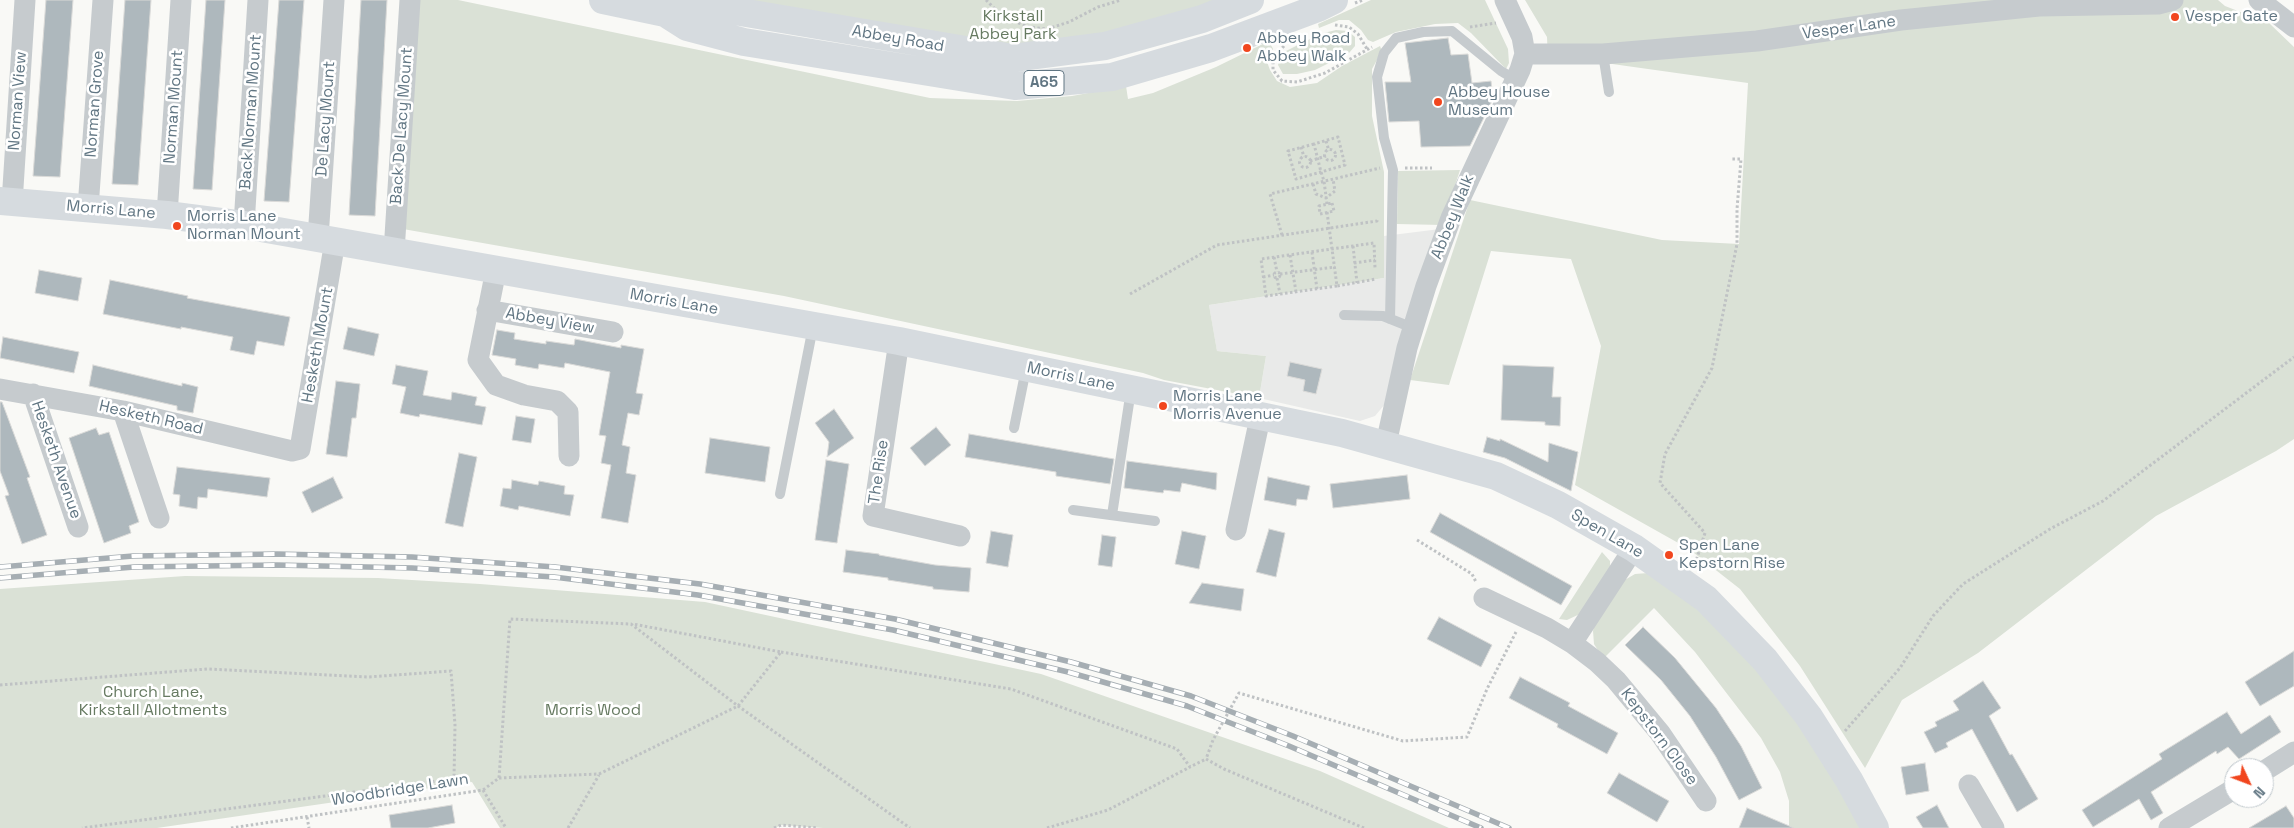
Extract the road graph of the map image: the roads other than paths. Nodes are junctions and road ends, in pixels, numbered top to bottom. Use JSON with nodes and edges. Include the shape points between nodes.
{"nodes":[{"id":1,"x":25,"y":0,"type":"edge"},
{"id":2,"x":103,"y":0,"type":"edge"},
{"id":3,"x":181,"y":0,"type":"edge"},
{"id":4,"x":258,"y":0,"type":"edge"},
{"id":5,"x":334,"y":0,"type":"edge"},
{"id":6,"x":410,"y":0,"type":"edge"},
{"id":7,"x":604,"y":0,"type":"edge"},
{"id":8,"x":1250,"y":0,"type":"edge"},
{"id":9,"x":1505,"y":0,"type":"edge"},
{"id":10,"x":2173,"y":0,"type":"edge"},
{"id":11,"x":2259,"y":0,"type":"edge"},
{"id":12,"x":666,"y":12,"type":"junction"},
{"id":13,"x":1333,"y":12,"type":"edge"},
{"id":14,"x":2294,"y":27,"type":"edge"},
{"id":15,"x":1525,"y":54,"type":"junction"},
{"id":16,"x":1603,"y":54,"type":"junction"},
{"id":17,"x":1516,"y":80,"type":"junction"},
{"id":18,"x":1609,"y":92,"type":"dead end"},
{"id":19,"x":6,"y":202,"type":"edge"},
{"id":20,"x":88,"y":208,"type":"junction"},
{"id":21,"x":168,"y":215,"type":"junction"},
{"id":22,"x":244,"y":225,"type":"junction"},
{"id":23,"x":326,"y":239,"type":"junction"},
{"id":24,"x":394,"y":252,"type":"junction"},
{"id":25,"x":496,"y":270,"type":"junction"},
{"id":26,"x":487,"y":310,"type":"junction"},
{"id":27,"x":1344,"y":315,"type":"dead end"},
{"id":28,"x":1390,"y":319,"type":"junction"},
{"id":29,"x":813,"y":327,"type":"junction"},
{"id":30,"x":1413,"y":328,"type":"junction"},
{"id":31,"x":613,"y":332,"type":"dead end"},
{"id":32,"x":899,"y":340,"type":"junction"},
{"id":33,"x":1026,"y":368,"type":"junction"},
{"id":34,"x":0,"y":389,"type":"edge"},
{"id":35,"x":1132,"y":390,"type":"junction"},
{"id":36,"x":33,"y":394,"type":"junction"},
{"id":37,"x":123,"y":411,"type":"junction"},
{"id":38,"x":1260,"y":418,"type":"junction"},
{"id":39,"x":1014,"y":428,"type":"dead end"},
{"id":40,"x":1342,"y":433,"type":"joint"},
{"id":41,"x":1386,"y":444,"type":"junction"},
{"id":42,"x":300,"y":448,"type":"joint"},
{"id":43,"x":569,"y":456,"type":"dead end"},
{"id":44,"x":780,"y":494,"type":"dead end"},
{"id":45,"x":1073,"y":510,"type":"dead end"},
{"id":46,"x":1112,"y":515,"type":"junction"},
{"id":47,"x":160,"y":518,"type":"dead end"},
{"id":48,"x":1155,"y":521,"type":"dead end"},
{"id":49,"x":78,"y":527,"type":"dead end"},
{"id":50,"x":1236,"y":530,"type":"dead end"},
{"id":51,"x":960,"y":536,"type":"dead end"},
{"id":52,"x":1634,"y":548,"type":"junction"},
{"id":53,"x":1484,"y":598,"type":"road end"},
{"id":54,"x":1572,"y":643,"type":"junction"},
{"id":55,"x":2294,"y":752,"type":"edge"},
{"id":56,"x":2274,"y":764,"type":"edge"},
{"id":57,"x":1965,"y":780,"type":"dead end"},
{"id":58,"x":2224,"y":795,"type":"edge"},
{"id":59,"x":1706,"y":801,"type":"dead end"},
{"id":60,"x":1875,"y":828,"type":"edge"},
{"id":61,"x":1994,"y":828,"type":"edge"},
{"id":62,"x":2169,"y":828,"type":"edge"}],
"edges":[{"from":1,"to":19,"type":"street","name":"Norman View"},
{"from":2,"to":20,"type":"street","name":"Norman Grove"},
{"from":3,"to":21,"type":"street","name":"Norman Mount"},
{"from":4,"to":22,"type":"street","name":"Back Norman Mount"},
{"from":5,"to":23,"type":"street","name":"De Lacy Mount"},
{"from":6,"to":24,"type":"street","name":"Back De Lacy Mount"},
{"from":7,"to":12,"type":"street","number":"A65"},
{"from":8,"to":12,"type":"street","name":"Abbey Road","number":"A65","via":[[1202,20],[1105,46],[1013,58],[687,3]]},
{"from":9,"to":15,"type":"street","via":[[1522,37]]},
{"from":10,"to":16,"type":"street","name":"Vesper Lane","via":[[2158,4],[2039,6],[1901,20],[1757,41]]},
{"from":11,"to":14,"type":"street"},
{"from":12,"to":13,"type":"street","number":"A65","via":[[687,28],[744,42],[1015,86],[1112,77]]},
{"from":15,"to":16,"type":"street","name":"Vesper Lane"},
{"from":15,"to":17,"type":"street","name":"Abbey Walk"},
{"from":16,"to":18,"type":"lane"},
{"from":17,"to":28,"type":"lane","via":[[1501,72],[1452,31],[1422,32],[1396,38],[1384,53],[1377,77],[1381,118],[1392,167]]},
{"from":17,"to":30,"type":"street","name":"Abbey Walk","via":[[1451,218]]},
{"from":19,"to":20,"type":"street","name":"Morris Lane"},
{"from":20,"to":21,"type":"street","name":"Morris Lane"},
{"from":21,"to":22,"type":"street","name":"Morris Lane"},
{"from":22,"to":23,"type":"street","name":"Morris Lane"},
{"from":23,"to":24,"type":"street","name":"Morris Lane"},
{"from":23,"to":42,"type":"street","name":"Hesketh Mount","via":[[321,324]]},
{"from":24,"to":25,"type":"street","name":"Morris Lane"},
{"from":25,"to":26,"type":"street"},
{"from":25,"to":29,"type":"street","name":"Morris Lane"},
{"from":26,"to":31,"type":"street","name":"Abbey View"},
{"from":26,"to":43,"type":"street","via":[[478,360],[496,386],[524,396],[557,401],[568,412]]},
{"from":27,"to":28,"type":"lane"},
{"from":28,"to":30,"type":"lane"},
{"from":29,"to":32,"type":"street","name":"Morris Lane"},
{"from":29,"to":44,"type":"lane"},
{"from":30,"to":41,"type":"street","name":"Abbey Walk"},
{"from":32,"to":33,"type":"street","name":"Morris Lane"},
{"from":32,"to":51,"type":"street","name":"The Rise","via":[[873,516]]},
{"from":33,"to":35,"type":"street","name":"Morris Lane"},
{"from":33,"to":39,"type":"lane"},
{"from":34,"to":36,"type":"street","name":"Hesketh Road"},
{"from":35,"to":38,"type":"street","name":"Morris Lane"},
{"from":35,"to":46,"type":"lane"},
{"from":36,"to":37,"type":"street","name":"Hesketh Road"},
{"from":36,"to":49,"type":"street","name":"Hesketh Avenue"},
{"from":37,"to":42,"type":"street","name":"Hesketh Road","via":[[292,451]]},
{"from":37,"to":47,"type":"street"},
{"from":38,"to":40,"type":"street","name":"Morris Lane"},
{"from":38,"to":50,"type":"street"},
{"from":40,"to":41,"type":"street","name":"Spen Lane"},
{"from":41,"to":52,"type":"street","name":"Spen Lane","via":[[1496,476],[1558,505]]},
{"from":45,"to":46,"type":"lane"},
{"from":46,"to":48,"type":"lane"},
{"from":52,"to":54,"type":"street"},
{"from":52,"to":60,"type":"street","name":"Spen Lane","via":[[1706,599],[1765,660],[1809,717]]},
{"from":53,"to":54,"type":"street","name":"Kepstorn Close"},
{"from":54,"to":59,"type":"street","name":"Kepstorn Close","via":[[1616,680],[1640,707]]},
{"from":55,"to":56,"type":"street"},
{"from":57,"to":61,"type":"street"},
{"from":58,"to":62,"type":"street"}]}
